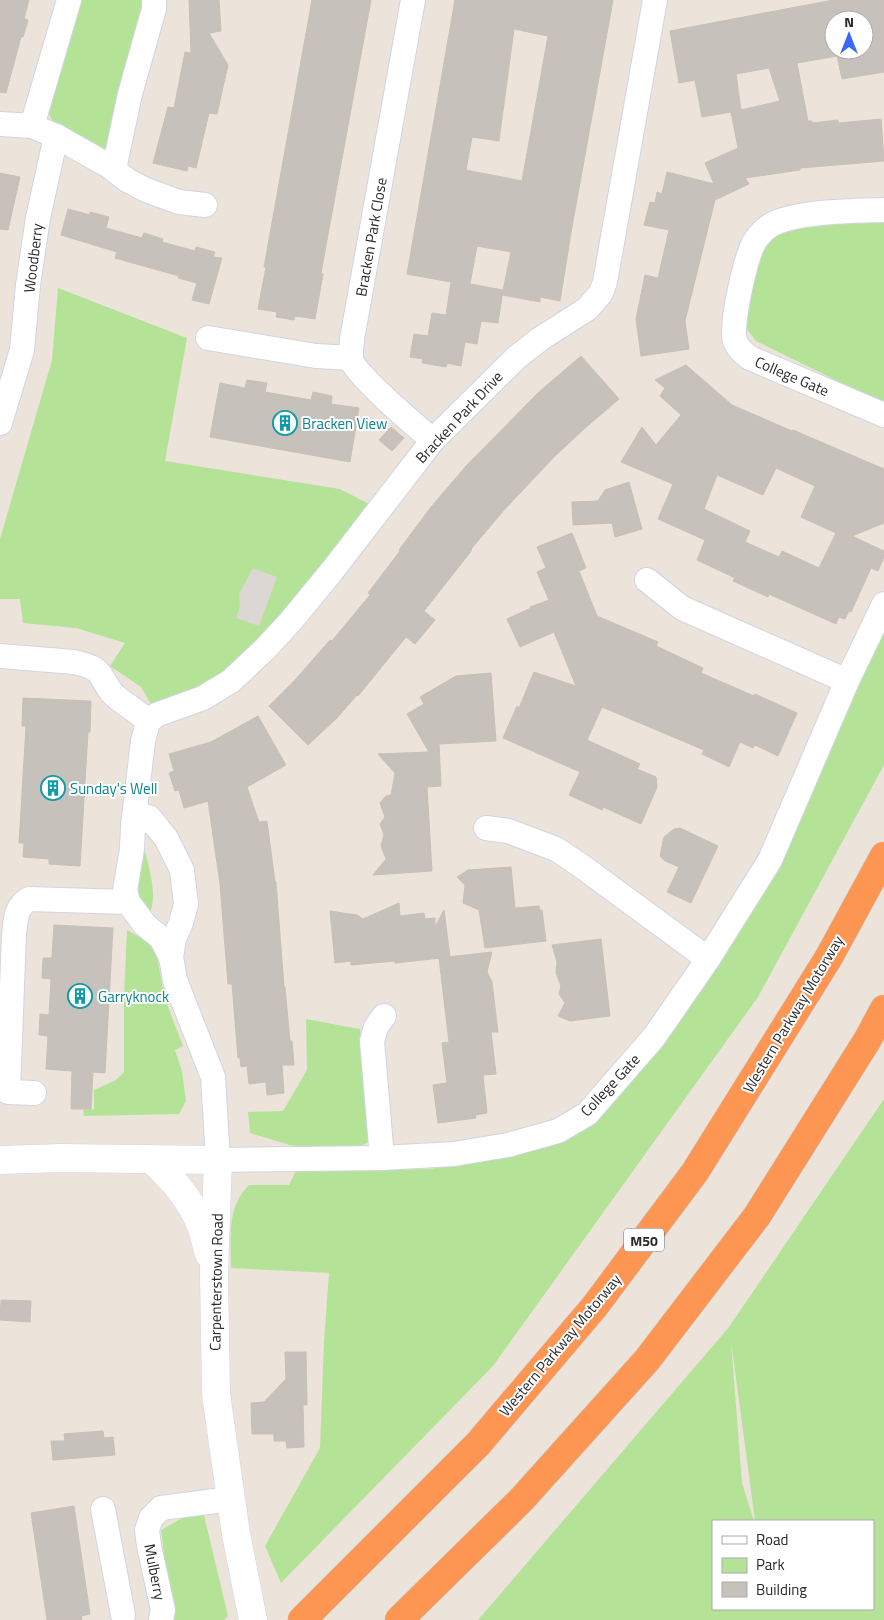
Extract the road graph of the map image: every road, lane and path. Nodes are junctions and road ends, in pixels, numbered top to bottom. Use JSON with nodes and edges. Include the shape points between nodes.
{"nodes":[{"id":1,"x":69,"y":0,"type":"edge"},
{"id":2,"x":154,"y":0,"type":"edge"},
{"id":3,"x":413,"y":0,"type":"edge"},
{"id":4,"x":655,"y":0,"type":"edge"},
{"id":5,"x":0,"y":124,"type":"edge"},
{"id":6,"x":32,"y":126,"type":"junction"},
{"id":7,"x":56,"y":136,"type":"junction"},
{"id":8,"x":114,"y":169,"type":"junction"},
{"id":9,"x":205,"y":205,"type":"dead end"},
{"id":10,"x":884,"y":210,"type":"edge"},
{"id":11,"x":208,"y":338,"type":"dead end"},
{"id":12,"x":351,"y":358,"type":"junction"},
{"id":13,"x":7,"y":378,"type":"edge"},
{"id":14,"x":884,"y":415,"type":"edge"},
{"id":15,"x":0,"y":423,"type":"edge"},
{"id":16,"x":433,"y":440,"type":"junction"},
{"id":17,"x":647,"y":580,"type":"dead end"},
{"id":18,"x":884,"y":604,"type":"edge"},
{"id":19,"x":0,"y":656,"type":"edge"},
{"id":20,"x":847,"y":681,"type":"junction"},
{"id":21,"x":148,"y":722,"type":"junction"},
{"id":22,"x":133,"y":826,"type":"junction"},
{"id":23,"x":486,"y":828,"type":"dead end"},
{"id":24,"x":884,"y":856,"type":"edge"},
{"id":25,"x":128,"y":902,"type":"junction"},
{"id":26,"x":171,"y":957,"type":"junction"},
{"id":27,"x":708,"y":959,"type":"junction"},
{"id":28,"x":884,"y":1009,"type":"edge"},
{"id":29,"x":384,"y":1016,"type":"dead end"},
{"id":30,"x":34,"y":1093,"type":"dead end"},
{"id":31,"x":382,"y":1158,"type":"junction"},
{"id":32,"x":150,"y":1159,"type":"junction"},
{"id":33,"x":0,"y":1160,"type":"edge"},
{"id":34,"x":218,"y":1160,"type":"junction"},
{"id":35,"x":214,"y":1273,"type":"junction"},
{"id":36,"x":231,"y":1499,"type":"junction"},
{"id":37,"x":103,"y":1509,"type":"dead end"},
{"id":38,"x":149,"y":1546,"type":"junction"},
{"id":39,"x":112,"y":1552,"type":"junction"},
{"id":40,"x":123,"y":1614,"type":"dead end"},
{"id":41,"x":160,"y":1620,"type":"edge"},
{"id":42,"x":253,"y":1620,"type":"edge"},
{"id":43,"x":302,"y":1620,"type":"edge"},
{"id":44,"x":400,"y":1620,"type":"edge"}],
"edges":[{"from":1,"to":6,"type":"street"},
{"from":2,"to":8,"type":"street"},
{"from":3,"to":12,"type":"street","name":"Bracken Park Close"},
{"from":4,"to":16,"type":"street","name":"Bracken Park Drive","via":[[601,293],[587,309],[517,357]]},
{"from":5,"to":6,"type":"street"},
{"from":6,"to":7,"type":"street"},
{"from":7,"to":8,"type":"street"},
{"from":7,"to":13,"type":"street","name":"Woodberry","via":[[38,218],[22,350]]},
{"from":8,"to":9,"type":"street","via":[[146,190],[179,202]]},
{"from":10,"to":14,"type":"street","name":"College Gate","via":[[795,218],[764,229],[754,242],[748,259],[734,326],[735,341],[750,358]]},
{"from":11,"to":12,"type":"street","via":[[316,356]]},
{"from":12,"to":16,"type":"street","via":[[358,371]]},
{"from":13,"to":15,"type":"street","name":"Woodberry"},
{"from":16,"to":21,"type":"street","name":"Bracken Park Drive","via":[[332,571],[265,649],[231,681],[203,698],[156,715]]},
{"from":17,"to":20,"type":"street","via":[[682,608]]},
{"from":18,"to":20,"type":"street","name":"College Gate"},
{"from":19,"to":21,"type":"street","via":[[74,662],[96,670],[115,696]]},
{"from":20,"to":27,"type":"street","name":"College Gate","via":[[770,860]]},
{"from":21,"to":22,"type":"street"},
{"from":22,"to":25,"type":"street","via":[[125,890]]},
{"from":22,"to":26,"type":"street","via":[[149,817],[166,838],[182,870],[186,904]]},
{"from":23,"to":27,"type":"street","via":[[508,831],[556,849]]},
{"from":24,"to":43,"type":"highway","name":"Western Parkway Motorway","number":"M50","via":[[829,957],[695,1172],[595,1306],[478,1444]]},
{"from":25,"to":26,"type":"street","via":[[145,926],[161,938]]},
{"from":25,"to":30,"type":"street","via":[[29,899],[16,913],[8,1092]]},
{"from":26,"to":34,"type":"street","via":[[175,980],[213,1078]]},
{"from":27,"to":31,"type":"street","name":"College Gate","via":[[654,1036],[587,1114],[558,1131],[508,1144],[454,1154]]},
{"from":28,"to":44,"type":"highway","via":[[757,1216],[647,1360],[522,1499]]},
{"from":29,"to":31,"type":"street","via":[[372,1041]]},
{"from":31,"to":34,"type":"street","name":"College Gate"},
{"from":32,"to":33,"type":"street"},
{"from":32,"to":34,"type":"street"},
{"from":32,"to":35,"type":"street","via":[[168,1175],[200,1223]]},
{"from":34,"to":35,"type":"street","name":"Carpenterstown Road"},
{"from":35,"to":36,"type":"street","name":"Carpenterstown Road","via":[[216,1394]]},
{"from":36,"to":38,"type":"street","name":"Mulberry","via":[[161,1508],[151,1518],[147,1530]]},
{"from":36,"to":42,"type":"street","name":"Carpenterstown Road"},
{"from":37,"to":39,"type":"street"},
{"from":38,"to":39,"type":"street"},
{"from":38,"to":41,"type":"street","name":"Mulberry","via":[[162,1610]]},
{"from":39,"to":40,"type":"street"}]}
